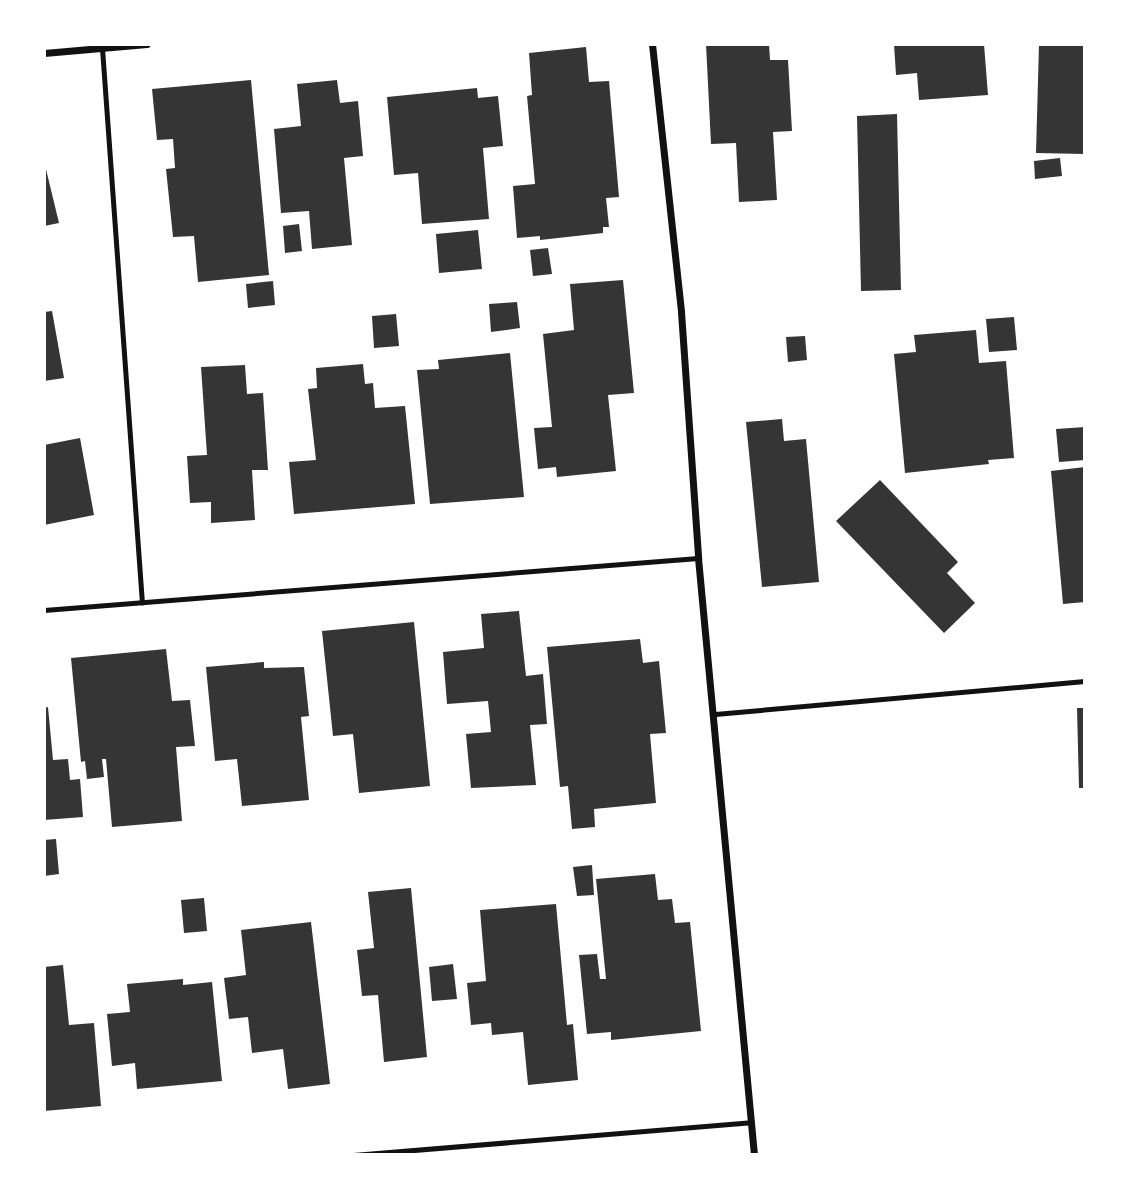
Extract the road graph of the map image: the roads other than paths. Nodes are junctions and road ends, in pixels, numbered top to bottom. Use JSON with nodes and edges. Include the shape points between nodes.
{"nodes":[{"id":1,"x":147,"y":44,"type":"edge"},
{"id":2,"x":652,"y":44,"type":"edge"},
{"id":3,"x":102,"y":48,"type":"junction"},
{"id":4,"x":44,"y":53,"type":"edge"},
{"id":5,"x":698,"y":558,"type":"junction"},
{"id":6,"x":142,"y":603,"type":"junction"},
{"id":7,"x":44,"y":610,"type":"edge"},
{"id":8,"x":1085,"y":681,"type":"edge"},
{"id":9,"x":715,"y":714,"type":"junction"},
{"id":10,"x":751,"y":1122,"type":"junction"},
{"id":11,"x":353,"y":1155,"type":"edge"},
{"id":12,"x":754,"y":1155,"type":"edge"}],
"edges":[{"from":1,"to":3,"type":"street"},
{"from":2,"to":5,"type":"street","via":[[681,312]]},
{"from":3,"to":4,"type":"street"},
{"from":3,"to":6,"type":"lane"},
{"from":5,"to":6,"type":"lane"},
{"from":5,"to":9,"type":"street"},
{"from":6,"to":7,"type":"lane"},
{"from":8,"to":9,"type":"lane"},
{"from":9,"to":10,"type":"street"},
{"from":10,"to":11,"type":"lane"},
{"from":10,"to":12,"type":"street"}]}
